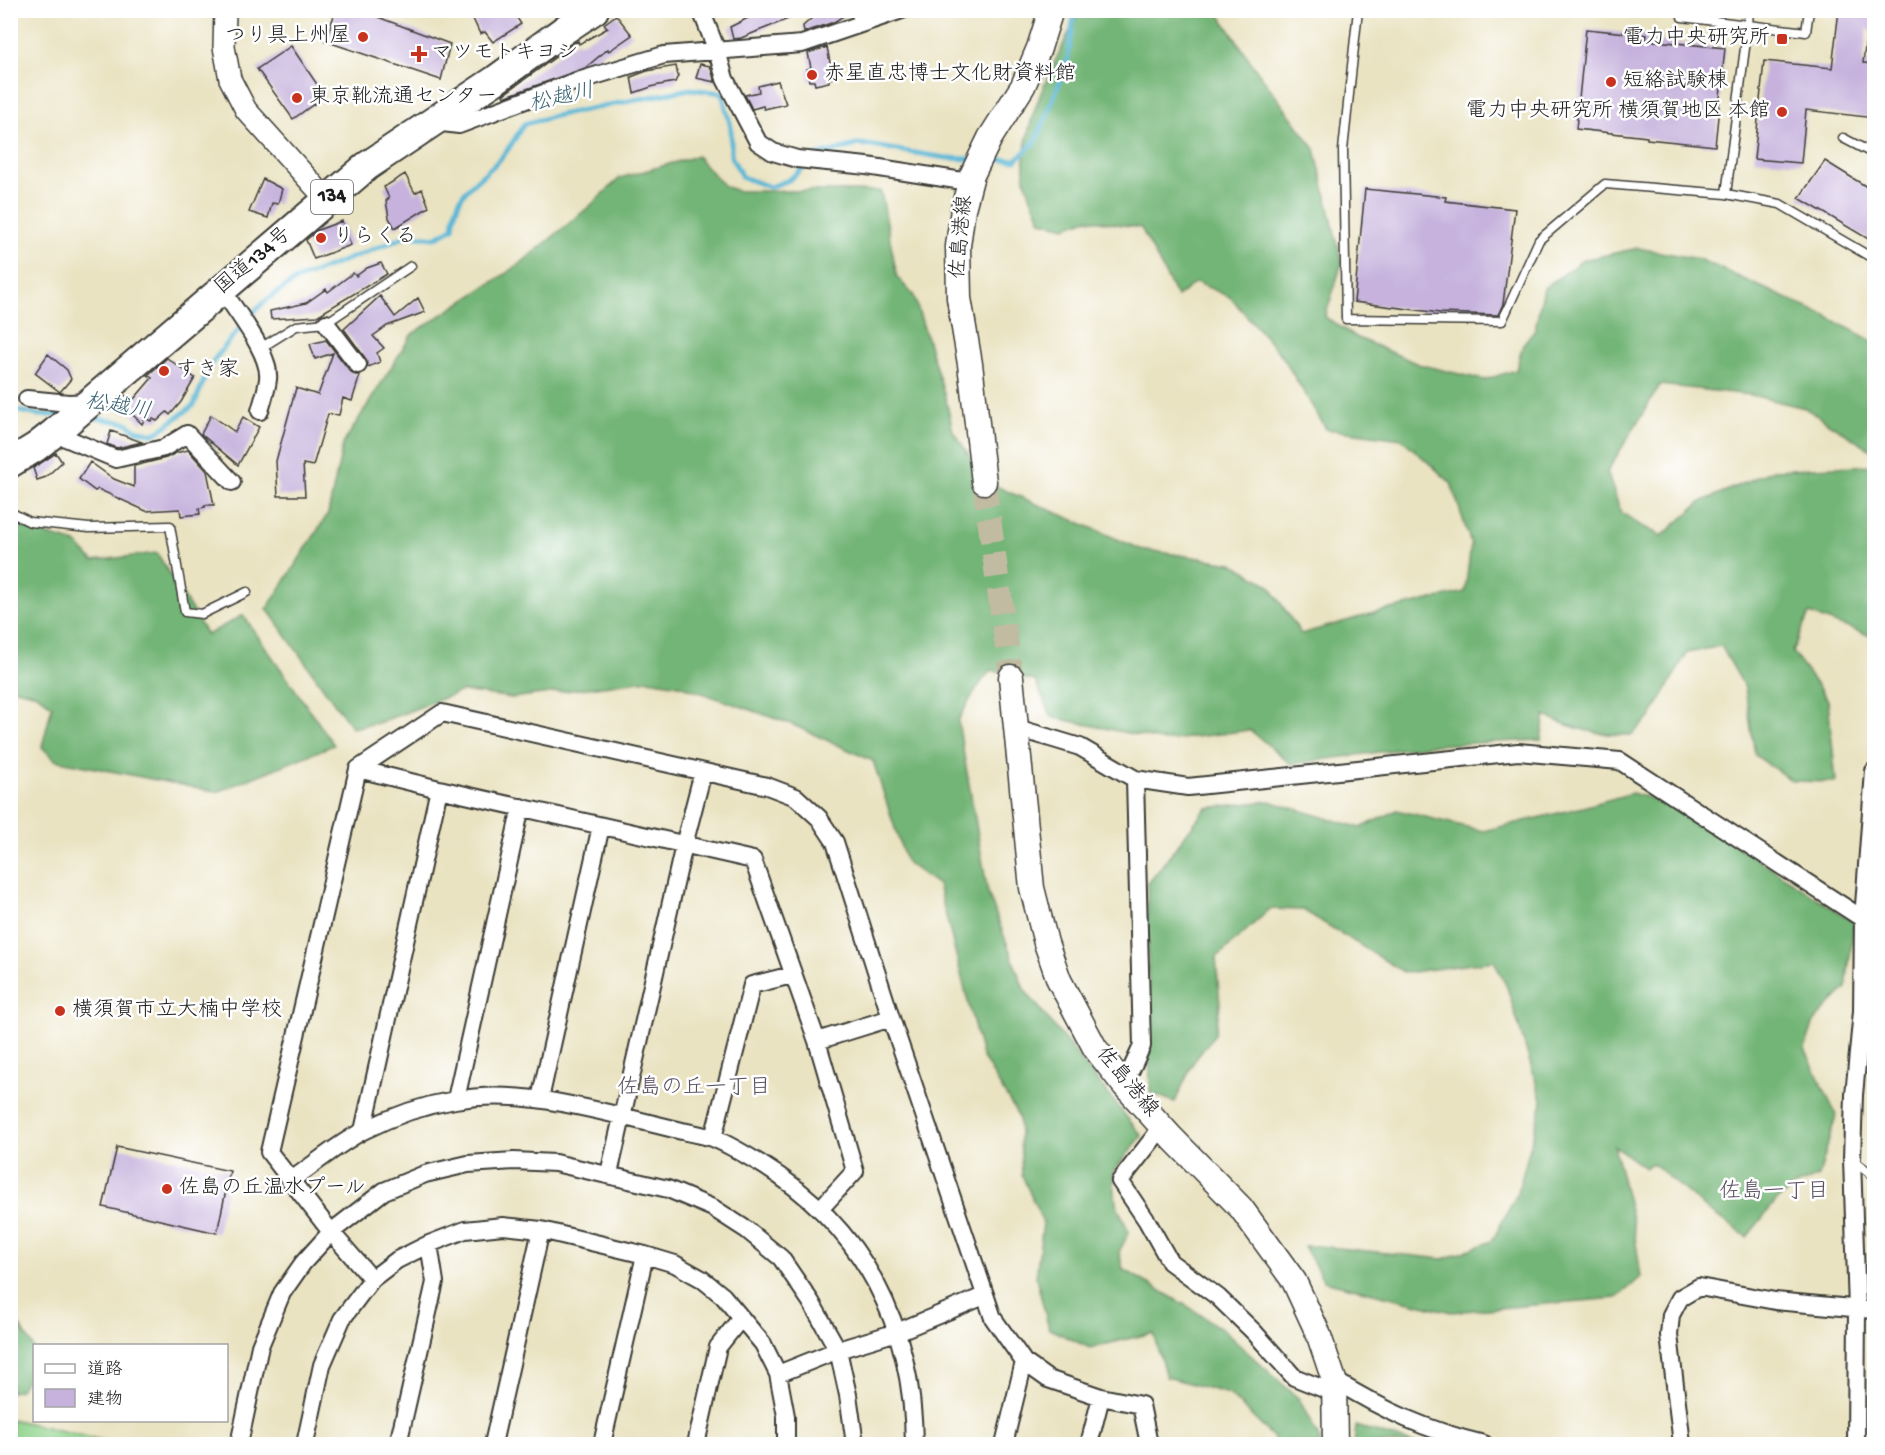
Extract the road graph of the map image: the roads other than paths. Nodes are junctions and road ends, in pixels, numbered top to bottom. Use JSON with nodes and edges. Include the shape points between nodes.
{"nodes":[{"id":1,"x":225,"y":10,"type":"edge"},
{"id":2,"x":594,"y":10,"type":"edge"},
{"id":3,"x":700,"y":10,"type":"edge"},
{"id":4,"x":902,"y":10,"type":"edge"},
{"id":5,"x":1052,"y":10,"type":"edge"},
{"id":6,"x":1358,"y":10,"type":"edge"},
{"id":7,"x":1682,"y":10,"type":"edge"},
{"id":8,"x":1749,"y":10,"type":"edge"},
{"id":9,"x":1809,"y":10,"type":"edge"},
{"id":10,"x":854,"y":16,"type":"edge"},
{"id":11,"x":1748,"y":25,"type":"junction"},
{"id":12,"x":717,"y":51,"type":"junction"},
{"id":13,"x":433,"y":121,"type":"junction"},
{"id":14,"x":1843,"y":138,"type":"dead end"},
{"id":15,"x":1875,"y":154,"type":"edge"},
{"id":16,"x":970,"y":179,"type":"junction"},
{"id":17,"x":1726,"y":194,"type":"junction"},
{"id":18,"x":327,"y":200,"type":"junction"},
{"id":19,"x":1875,"y":259,"type":"edge"},
{"id":20,"x":411,"y":266,"type":"dead end"},
{"id":21,"x":229,"y":300,"type":"junction"},
{"id":22,"x":326,"y":323,"type":"junction"},
{"id":23,"x":257,"y":342,"type":"junction"},
{"id":24,"x":358,"y":365,"type":"dead end"},
{"id":25,"x":27,"y":399,"type":"dead end"},
{"id":26,"x":88,"y":404,"type":"junction"},
{"id":27,"x":260,"y":411,"type":"dead end"},
{"id":28,"x":56,"y":431,"type":"junction"},
{"id":29,"x":10,"y":463,"type":"edge"},
{"id":30,"x":232,"y":482,"type":"dead end"},
{"id":31,"x":984,"y":482,"type":"tunnel mouth"},
{"id":32,"x":10,"y":512,"type":"edge"},
{"id":33,"x":247,"y":592,"type":"dead end"},
{"id":34,"x":1011,"y":677,"type":"tunnel mouth"},
{"id":35,"x":1017,"y":728,"type":"junction"},
{"id":36,"x":358,"y":769,"type":"junction"},
{"id":37,"x":1875,"y":771,"type":"edge"},
{"id":38,"x":703,"y":772,"type":"junction"},
{"id":39,"x":1135,"y":779,"type":"junction"},
{"id":40,"x":439,"y":789,"type":"junction"},
{"id":41,"x":520,"y":807,"type":"junction"},
{"id":42,"x":602,"y":826,"type":"junction"},
{"id":43,"x":684,"y":845,"type":"junction"},
{"id":44,"x":1863,"y":919,"type":"junction"},
{"id":45,"x":792,"y":975,"type":"junction"},
{"id":46,"x":891,"y":1018,"type":"junction"},
{"id":47,"x":817,"y":1041,"type":"junction"},
{"id":48,"x":1124,"y":1085,"type":"junction"},
{"id":49,"x":540,"y":1099,"type":"junction"},
{"id":50,"x":456,"y":1100,"type":"junction"},
{"id":51,"x":623,"y":1116,"type":"junction"},
{"id":52,"x":1162,"y":1127,"type":"junction"},
{"id":53,"x":363,"y":1131,"type":"junction"},
{"id":54,"x":713,"y":1138,"type":"junction"},
{"id":55,"x":1852,"y":1160,"type":"junction"},
{"id":56,"x":609,"y":1174,"type":"junction"},
{"id":57,"x":1875,"y":1176,"type":"edge"},
{"id":58,"x":290,"y":1181,"type":"junction"},
{"id":59,"x":821,"y":1208,"type":"junction"},
{"id":60,"x":542,"y":1230,"type":"junction"},
{"id":61,"x":331,"y":1233,"type":"junction"},
{"id":62,"x":429,"y":1244,"type":"junction"},
{"id":63,"x":645,"y":1255,"type":"junction"},
{"id":64,"x":372,"y":1279,"type":"junction"},
{"id":65,"x":984,"y":1296,"type":"junction"},
{"id":66,"x":1857,"y":1309,"type":"junction"},
{"id":67,"x":1875,"y":1310,"type":"edge"},
{"id":68,"x":741,"y":1318,"type":"junction"},
{"id":69,"x":897,"y":1332,"type":"junction"},
{"id":70,"x":838,"y":1350,"type":"junction"},
{"id":71,"x":1024,"y":1362,"type":"junction"},
{"id":72,"x":778,"y":1374,"type":"junction"},
{"id":73,"x":1334,"y":1386,"type":"junction"},
{"id":74,"x":1101,"y":1397,"type":"junction"},
{"id":75,"x":238,"y":1444,"type":"edge"},
{"id":76,"x":305,"y":1444,"type":"edge"},
{"id":77,"x":398,"y":1444,"type":"edge"},
{"id":78,"x":493,"y":1444,"type":"edge"},
{"id":79,"x":602,"y":1444,"type":"edge"},
{"id":80,"x":696,"y":1444,"type":"edge"},
{"id":81,"x":786,"y":1444,"type":"edge"},
{"id":82,"x":853,"y":1444,"type":"edge"},
{"id":83,"x":914,"y":1444,"type":"edge"},
{"id":84,"x":1004,"y":1444,"type":"edge"},
{"id":85,"x":1089,"y":1444,"type":"edge"},
{"id":86,"x":1149,"y":1444,"type":"edge"},
{"id":87,"x":1335,"y":1444,"type":"edge"},
{"id":88,"x":1484,"y":1444,"type":"edge"},
{"id":89,"x":1682,"y":1444,"type":"edge"},
{"id":90,"x":1856,"y":1444,"type":"edge"}],
"edges":[{"from":1,"to":18,"type":"street","via":[[224,48],[230,79],[246,110]]},
{"from":2,"to":13,"type":"highway","name":"国道134号","number":"134"},
{"from":3,"to":12,"type":"street"},
{"from":4,"to":10,"type":"street"},
{"from":5,"to":16,"type":"main road","name":"佐島港線","via":[[1023,86]]},
{"from":6,"to":17,"type":"lane","via":[[1343,150],[1346,319],[1502,321],[1539,240],[1605,184]]},
{"from":7,"to":11,"type":"lane","via":[[1682,17]]},
{"from":8,"to":11,"type":"lane"},
{"from":9,"to":11,"type":"lane","via":[[1806,32]]},
{"from":10,"to":12,"type":"street","via":[[802,44]]},
{"from":11,"to":17,"type":"lane"},
{"from":12,"to":13,"type":"street","via":[[664,55],[568,84],[459,124]]},
{"from":12,"to":16,"type":"street","via":[[724,79],[748,126],[758,142],[773,152],[797,159]]},
{"from":13,"to":18,"type":"highway","name":"国道134号","number":"134","via":[[367,166]]},
{"from":14,"to":15,"type":"lane"},
{"from":16,"to":31,"type":"main road","name":"佐島港線","via":[[958,246],[958,298]]},
{"from":17,"to":19,"type":"lane","via":[[1780,204]]},
{"from":18,"to":21,"type":"highway","name":"国道134号","number":"134"},
{"from":20,"to":22,"type":"lane"},
{"from":21,"to":23,"type":"street"},
{"from":21,"to":26,"type":"highway","name":"国道134号","number":"134"},
{"from":22,"to":23,"type":"lane","via":[[296,326]]},
{"from":22,"to":24,"type":"street"},
{"from":23,"to":27,"type":"street","via":[[268,377]]},
{"from":25,"to":26,"type":"street"},
{"from":26,"to":28,"type":"highway","name":"国道134号","number":"134"},
{"from":28,"to":29,"type":"highway","name":"国道134号","number":"134"},
{"from":28,"to":30,"type":"street","via":[[116,459],[164,448],[187,434]]},
{"from":32,"to":33,"type":"lane","via":[[30,522],[89,528],[170,526],[185,612],[202,615]]},
{"from":34,"to":35,"type":"main road","name":"佐島港線"},
{"from":35,"to":39,"type":"street","via":[[1080,747]]},
{"from":35,"to":48,"type":"main road","name":"佐島港線","via":[[1032,888],[1046,943],[1078,1018]]},
{"from":36,"to":38,"type":"street","via":[[442,713]]},
{"from":36,"to":40,"type":"street"},
{"from":36,"to":58,"type":"street","via":[[269,1152]]},
{"from":37,"to":44,"type":"street"},
{"from":38,"to":43,"type":"street"},
{"from":38,"to":46,"type":"street","via":[[767,786],[795,797],[819,818],[835,842]]},
{"from":39,"to":44,"type":"street","via":[[1188,787],[1518,752],[1620,761]]},
{"from":39,"to":48,"type":"street","via":[[1142,1046]]},
{"from":40,"to":41,"type":"street"},
{"from":40,"to":53,"type":"street"},
{"from":41,"to":42,"type":"street"},
{"from":41,"to":50,"type":"street"},
{"from":42,"to":43,"type":"street"},
{"from":42,"to":49,"type":"street"},
{"from":43,"to":45,"type":"street","via":[[753,860]]},
{"from":43,"to":51,"type":"street"},
{"from":44,"to":55,"type":"street","via":[[1862,1011]]},
{"from":45,"to":47,"type":"street"},
{"from":45,"to":54,"type":"street","via":[[752,985]]},
{"from":46,"to":47,"type":"street"},
{"from":46,"to":65,"type":"street"},
{"from":47,"to":59,"type":"street","via":[[855,1171]]},
{"from":48,"to":52,"type":"main road","name":"佐島港線"},
{"from":49,"to":50,"type":"street"},
{"from":49,"to":51,"type":"street"},
{"from":50,"to":53,"type":"street","via":[[410,1112]]},
{"from":51,"to":54,"type":"street"},
{"from":51,"to":56,"type":"street"},
{"from":52,"to":73,"type":"main road","name":"佐島港線","via":[[1241,1208],[1294,1281],[1318,1333]]},
{"from":52,"to":73,"type":"street","via":[[1120,1181],[1170,1262],[1218,1297],[1294,1377]]},
{"from":53,"to":58,"type":"street"},
{"from":54,"to":59,"type":"street","via":[[785,1179]]},
{"from":55,"to":57,"type":"lane"},
{"from":55,"to":66,"type":"street"},
{"from":56,"to":61,"type":"street","via":[[555,1163],[468,1164],[424,1174],[384,1191]]},
{"from":56,"to":70,"type":"street","via":[[668,1189],[712,1208],[747,1230],[781,1258],[812,1302]]},
{"from":58,"to":61,"type":"street"},
{"from":59,"to":69,"type":"street","via":[[846,1236],[878,1287]]},
{"from":60,"to":62,"type":"street","via":[[503,1226],[465,1230]]},
{"from":60,"to":63,"type":"street"},
{"from":60,"to":78,"type":"street"},
{"from":61,"to":64,"type":"street"},
{"from":61,"to":75,"type":"street","via":[[282,1293],[260,1346]]},
{"from":62,"to":64,"type":"street","via":[[397,1260]]},
{"from":62,"to":77,"type":"street","via":[[435,1282]]},
{"from":63,"to":68,"type":"street","via":[[675,1264],[702,1279]]},
{"from":63,"to":79,"type":"street"},
{"from":64,"to":76,"type":"street","via":[[342,1319],[322,1365]]},
{"from":65,"to":69,"type":"street"},
{"from":65,"to":71,"type":"street","via":[[993,1318]]},
{"from":66,"to":67,"type":"street"},
{"from":66,"to":89,"type":"street","via":[[1775,1301],[1699,1287],[1680,1298],[1671,1315],[1669,1335]]},
{"from":66,"to":90,"type":"street"},
{"from":68,"to":72,"type":"street","via":[[763,1344]]},
{"from":68,"to":80,"type":"street","via":[[718,1347]]},
{"from":69,"to":70,"type":"street"},
{"from":69,"to":83,"type":"street","via":[[908,1370]]},
{"from":70,"to":72,"type":"street"},
{"from":70,"to":82,"type":"street"},
{"from":71,"to":74,"type":"street","via":[[1048,1379]]},
{"from":71,"to":84,"type":"street"},
{"from":72,"to":81,"type":"street","via":[[786,1416]]},
{"from":73,"to":87,"type":"main road","name":"佐島港線"},
{"from":73,"to":88,"type":"street","via":[[1422,1427]]},
{"from":74,"to":85,"type":"street"},
{"from":74,"to":86,"type":"street","via":[[1141,1405]]}]}
